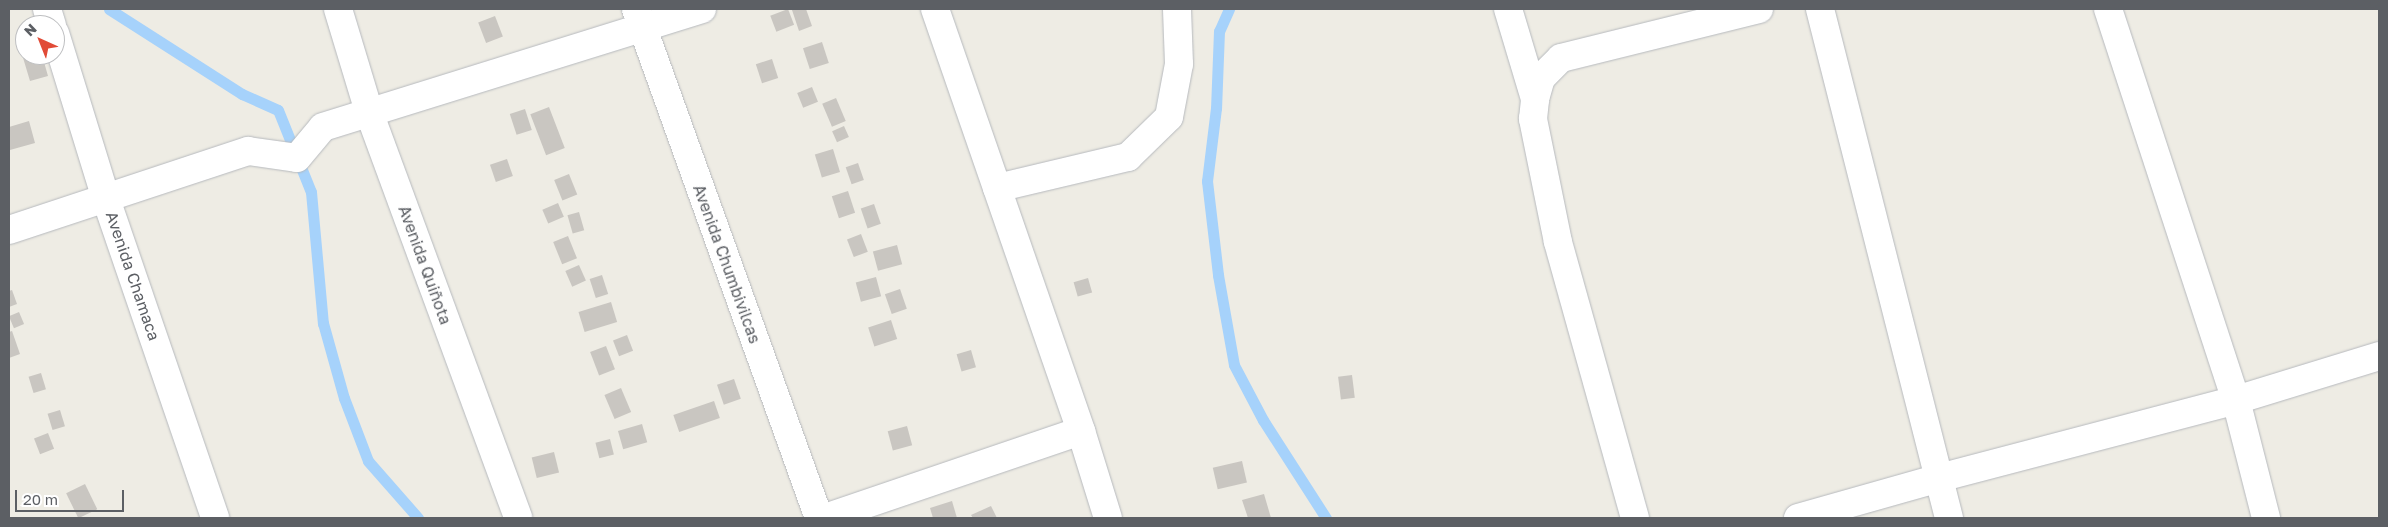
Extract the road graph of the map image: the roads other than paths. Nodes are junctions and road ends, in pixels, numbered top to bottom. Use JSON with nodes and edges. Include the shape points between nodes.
{"nodes":[{"id":1,"x":338,"y":9,"type":"edge"},
{"id":2,"x":702,"y":9,"type":"edge"},
{"id":3,"x":935,"y":9,"type":"edge"},
{"id":4,"x":1177,"y":9,"type":"edge"},
{"id":5,"x":1508,"y":9,"type":"edge"},
{"id":6,"x":1760,"y":9,"type":"edge"},
{"id":7,"x":1820,"y":9,"type":"edge"},
{"id":8,"x":2108,"y":9,"type":"edge"},
{"id":9,"x":639,"y":19,"type":"edge"},
{"id":10,"x":65,"y":65,"type":"edge"},
{"id":11,"x":1534,"y":98,"type":"junction"},
{"id":12,"x":369,"y":112,"type":"junction"},
{"id":13,"x":997,"y":188,"type":"junction"},
{"id":14,"x":106,"y":199,"type":"junction"},
{"id":15,"x":9,"y":230,"type":"edge"},
{"id":16,"x":2379,"y":356,"type":"edge"},
{"id":17,"x":2236,"y":400,"type":"junction"},
{"id":18,"x":1082,"y":431,"type":"junction"},
{"id":19,"x":1939,"y":478,"type":"junction"},
{"id":20,"x":215,"y":518,"type":"edge"},
{"id":21,"x":518,"y":518,"type":"edge"},
{"id":22,"x":819,"y":518,"type":"edge"},
{"id":23,"x":825,"y":518,"type":"edge"},
{"id":24,"x":1108,"y":518,"type":"edge"},
{"id":25,"x":1635,"y":518,"type":"edge"},
{"id":26,"x":1798,"y":518,"type":"edge"},
{"id":27,"x":1950,"y":518,"type":"edge"},
{"id":28,"x":2266,"y":518,"type":"edge"}],
"edges":[{"from":1,"to":12,"type":"street","name":"Avenida Quiñota"},
{"from":2,"to":9,"type":"street"},
{"from":3,"to":13,"type":"street"},
{"from":4,"to":13,"type":"street","via":[[1179,64],[1169,117],[1128,157]]},
{"from":5,"to":11,"type":"street"},
{"from":6,"to":11,"type":"street","via":[[1561,58],[1541,78]]},
{"from":7,"to":19,"type":"street"},
{"from":8,"to":17,"type":"street"},
{"from":9,"to":12,"type":"street"},
{"from":9,"to":22,"type":"street","name":"Avenida Chumbivilcas"},
{"from":10,"to":14,"type":"street","name":"Avenida Chamaca"},
{"from":11,"to":25,"type":"street","via":[[1533,119],[1558,242]]},
{"from":12,"to":14,"type":"street","via":[[323,127],[297,158],[248,151]]},
{"from":12,"to":21,"type":"street","name":"Avenida Quiñota"},
{"from":13,"to":18,"type":"street"},
{"from":14,"to":15,"type":"street"},
{"from":14,"to":20,"type":"street","name":"Avenida Chamaca"},
{"from":16,"to":17,"type":"street"},
{"from":17,"to":19,"type":"street"},
{"from":17,"to":28,"type":"street"},
{"from":18,"to":23,"type":"street"},
{"from":18,"to":24,"type":"street"},
{"from":19,"to":26,"type":"street"},
{"from":19,"to":27,"type":"street"}]}
